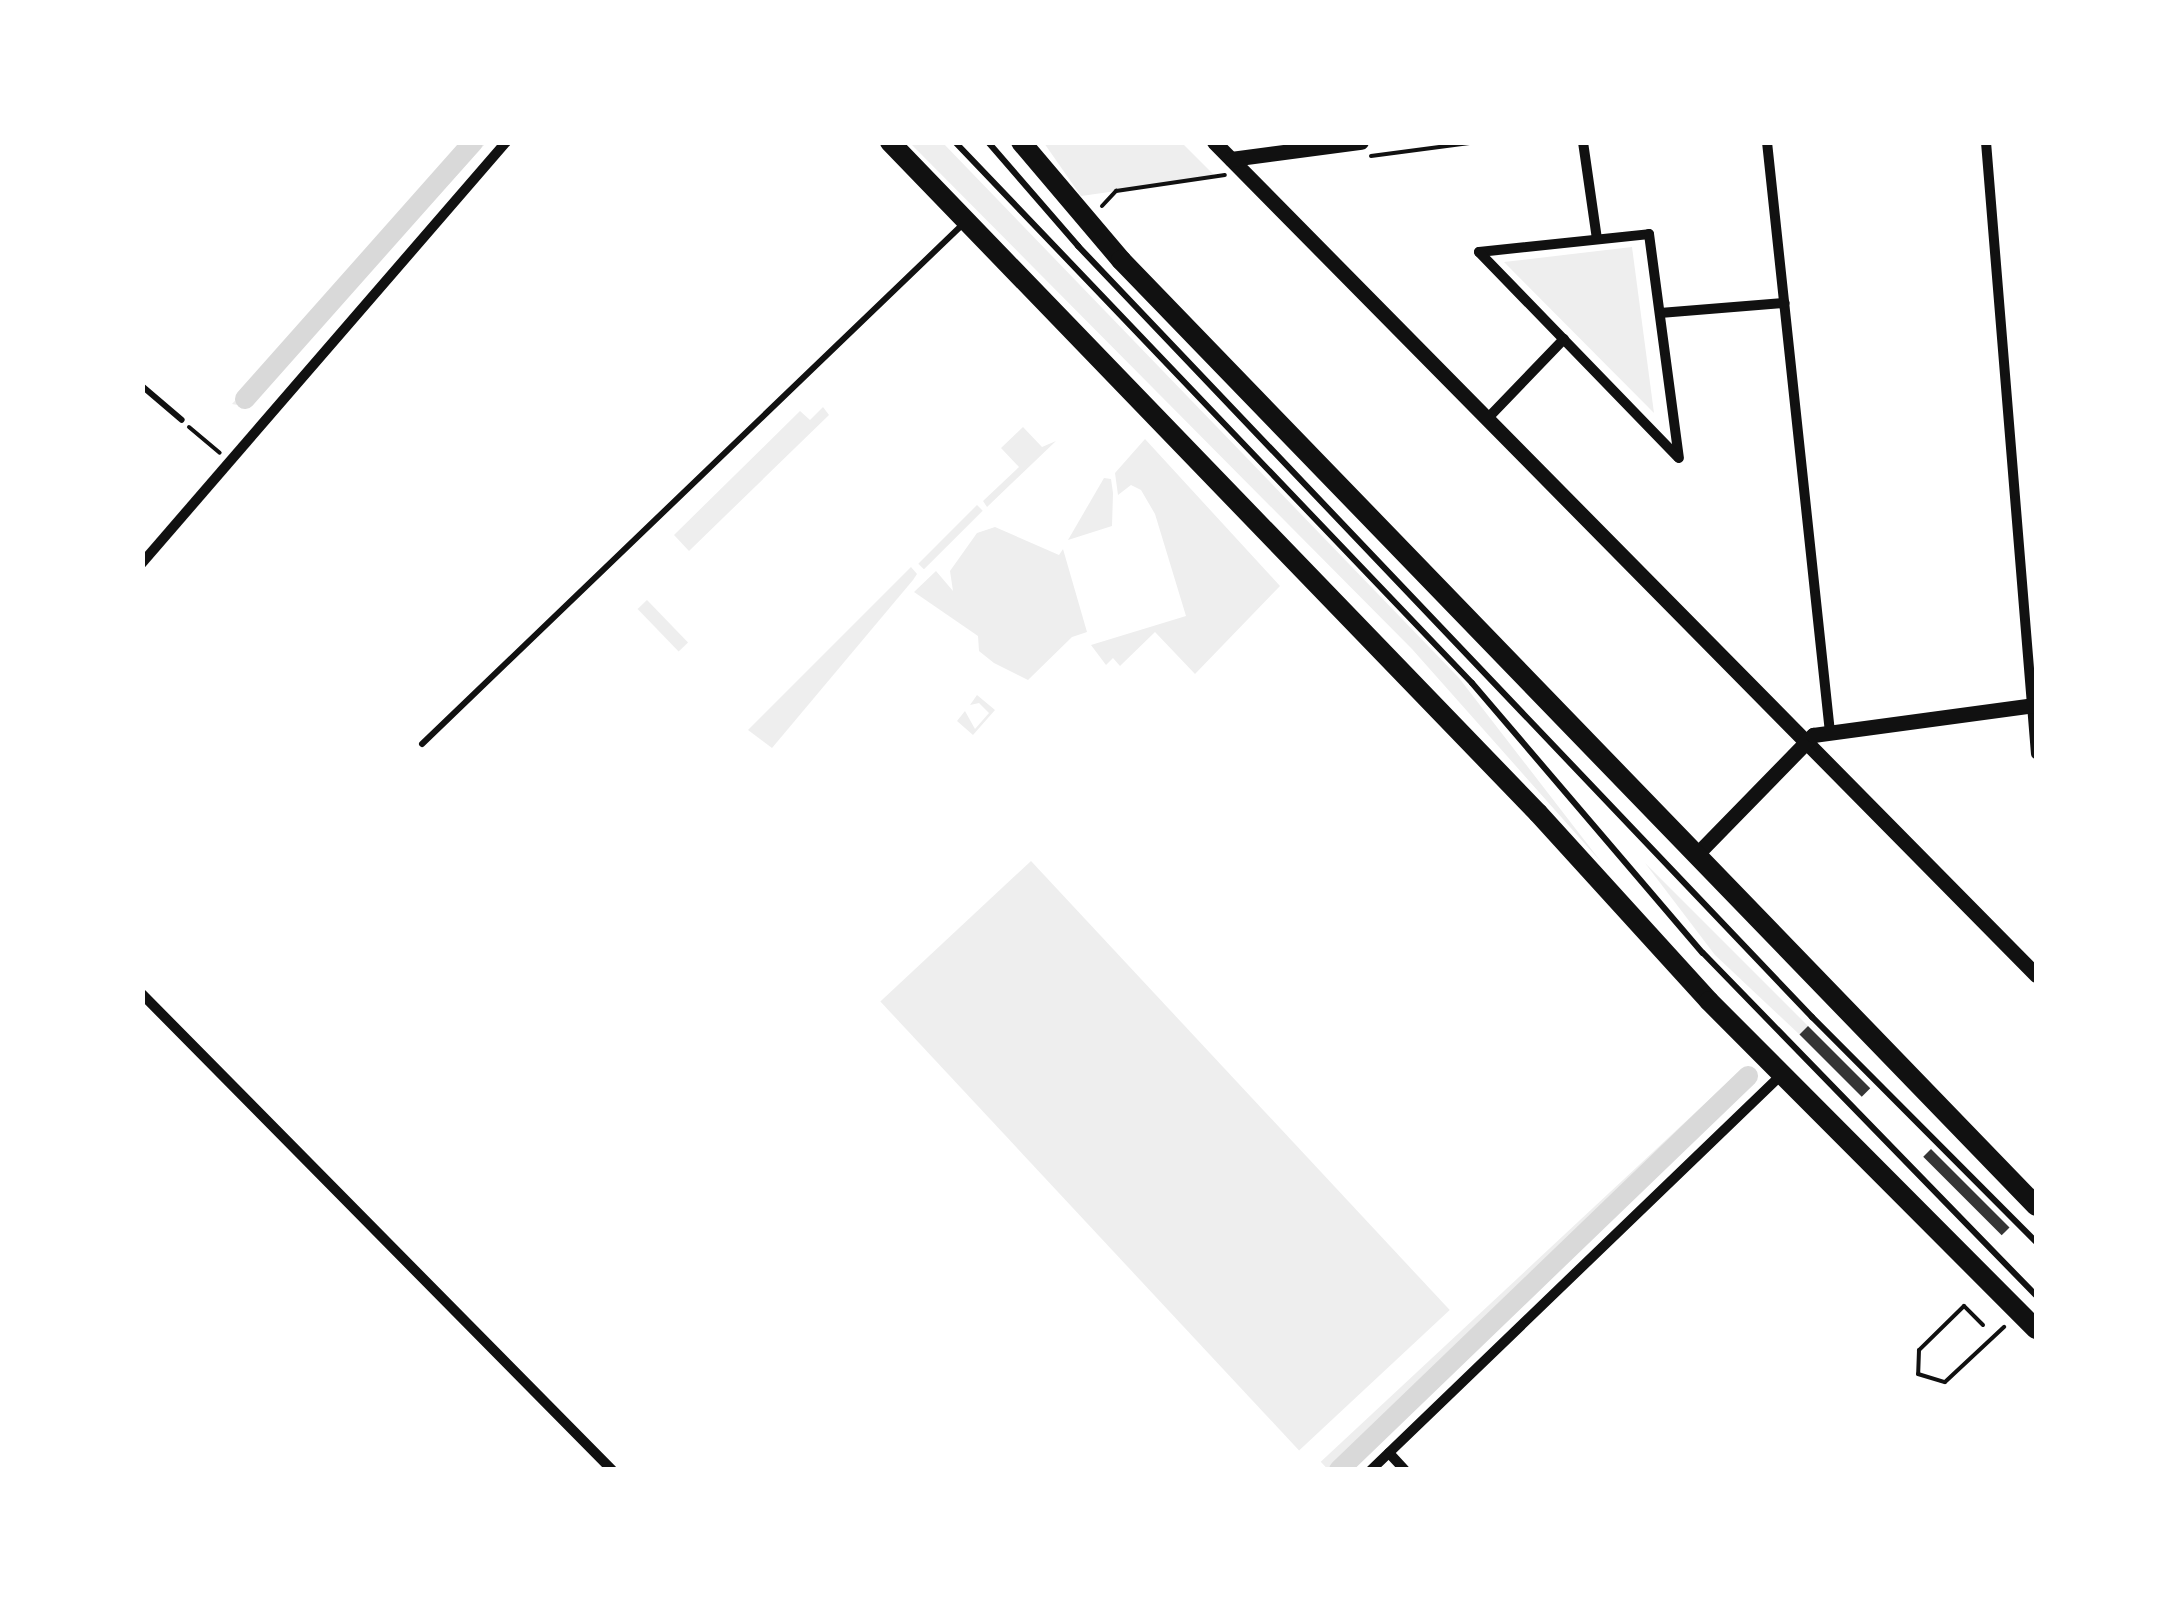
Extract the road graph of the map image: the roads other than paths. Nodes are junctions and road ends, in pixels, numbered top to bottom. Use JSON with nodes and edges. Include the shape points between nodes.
{"nodes":[{"id":1,"x":506,"y":142,"type":"edge"},
{"id":2,"x":890,"y":142,"type":"edge"},
{"id":3,"x":955,"y":142,"type":"edge"},
{"id":4,"x":988,"y":142,"type":"edge"},
{"id":5,"x":1021,"y":142,"type":"edge"},
{"id":6,"x":1214,"y":142,"type":"edge"},
{"id":7,"x":1360,"y":142,"type":"edge"},
{"id":8,"x":1583,"y":142,"type":"edge"},
{"id":9,"x":1767,"y":142,"type":"edge"},
{"id":10,"x":1986,"y":142,"type":"edge"},
{"id":11,"x":1230,"y":167,"type":"junction"},
{"id":12,"x":967,"y":221,"type":"junction"},
{"id":13,"x":1597,"y":239,"type":"junction"},
{"id":14,"x":1785,"y":303,"type":"junction"},
{"id":15,"x":1660,"y":313,"type":"junction"},
{"id":16,"x":1564,"y":340,"type":"junction"},
{"id":17,"x":142,"y":386,"type":"edge"},
{"id":18,"x":1488,"y":418,"type":"junction"},
{"id":19,"x":182,"y":420,"type":"road end"},
{"id":20,"x":142,"y":562,"type":"edge"},
{"id":21,"x":2034,"y":705,"type":"edge"},
{"id":22,"x":1830,"y":732,"type":"junction"},
{"id":23,"x":422,"y":744,"type":"dead end"},
{"id":24,"x":1804,"y":744,"type":"junction"},
{"id":25,"x":2036,"y":754,"type":"edge"},
{"id":26,"x":1696,"y":855,"type":"junction"},
{"id":27,"x":2036,"y":975,"type":"edge"},
{"id":28,"x":142,"y":994,"type":"edge"},
{"id":29,"x":1782,"y":1074,"type":"junction"},
{"id":30,"x":2036,"y":1206,"type":"edge"},
{"id":31,"x":2036,"y":1242,"type":"edge"},
{"id":32,"x":2036,"y":1295,"type":"edge"},
{"id":33,"x":2036,"y":1329,"type":"edge"},
{"id":34,"x":1389,"y":1453,"type":"junction"},
{"id":35,"x":612,"y":1470,"type":"edge"},
{"id":36,"x":1372,"y":1470,"type":"edge"},
{"id":37,"x":1405,"y":1470,"type":"edge"}],
"edges":[{"from":1,"to":20,"type":"street"},
{"from":2,"to":12,"type":"highway"},
{"from":3,"to":32,"type":"lane","via":[[1472,682],[1703,954]]},
{"from":4,"to":31,"type":"lane","via":[[1812,1018]]},
{"from":5,"to":26,"type":"highway","via":[[1087,224]]},
{"from":6,"to":11,"type":"street"},
{"from":7,"to":11,"type":"street"},
{"from":8,"to":13,"type":"street"},
{"from":9,"to":14,"type":"street"},
{"from":10,"to":21,"type":"street"},
{"from":11,"to":18,"type":"street"},
{"from":12,"to":23,"type":"lane"},
{"from":12,"to":29,"type":"highway"},
{"from":13,"to":15,"type":"street","via":[[1649,234]]},
{"from":13,"to":16,"type":"street","via":[[1479,252]]},
{"from":14,"to":15,"type":"street"},
{"from":14,"to":22,"type":"street"},
{"from":15,"to":16,"type":"street","via":[[1679,458]]},
{"from":16,"to":18,"type":"street"},
{"from":17,"to":19,"type":"lane"},
{"from":18,"to":24,"type":"street"},
{"from":21,"to":22,"type":"street"},
{"from":21,"to":25,"type":"street"},
{"from":22,"to":24,"type":"street"},
{"from":24,"to":26,"type":"street"},
{"from":24,"to":27,"type":"street"},
{"from":26,"to":30,"type":"highway"},
{"from":28,"to":35,"type":"street"},
{"from":29,"to":33,"type":"highway"},
{"from":29,"to":34,"type":"street"},
{"from":34,"to":36,"type":"street"},
{"from":34,"to":37,"type":"street"}]}
